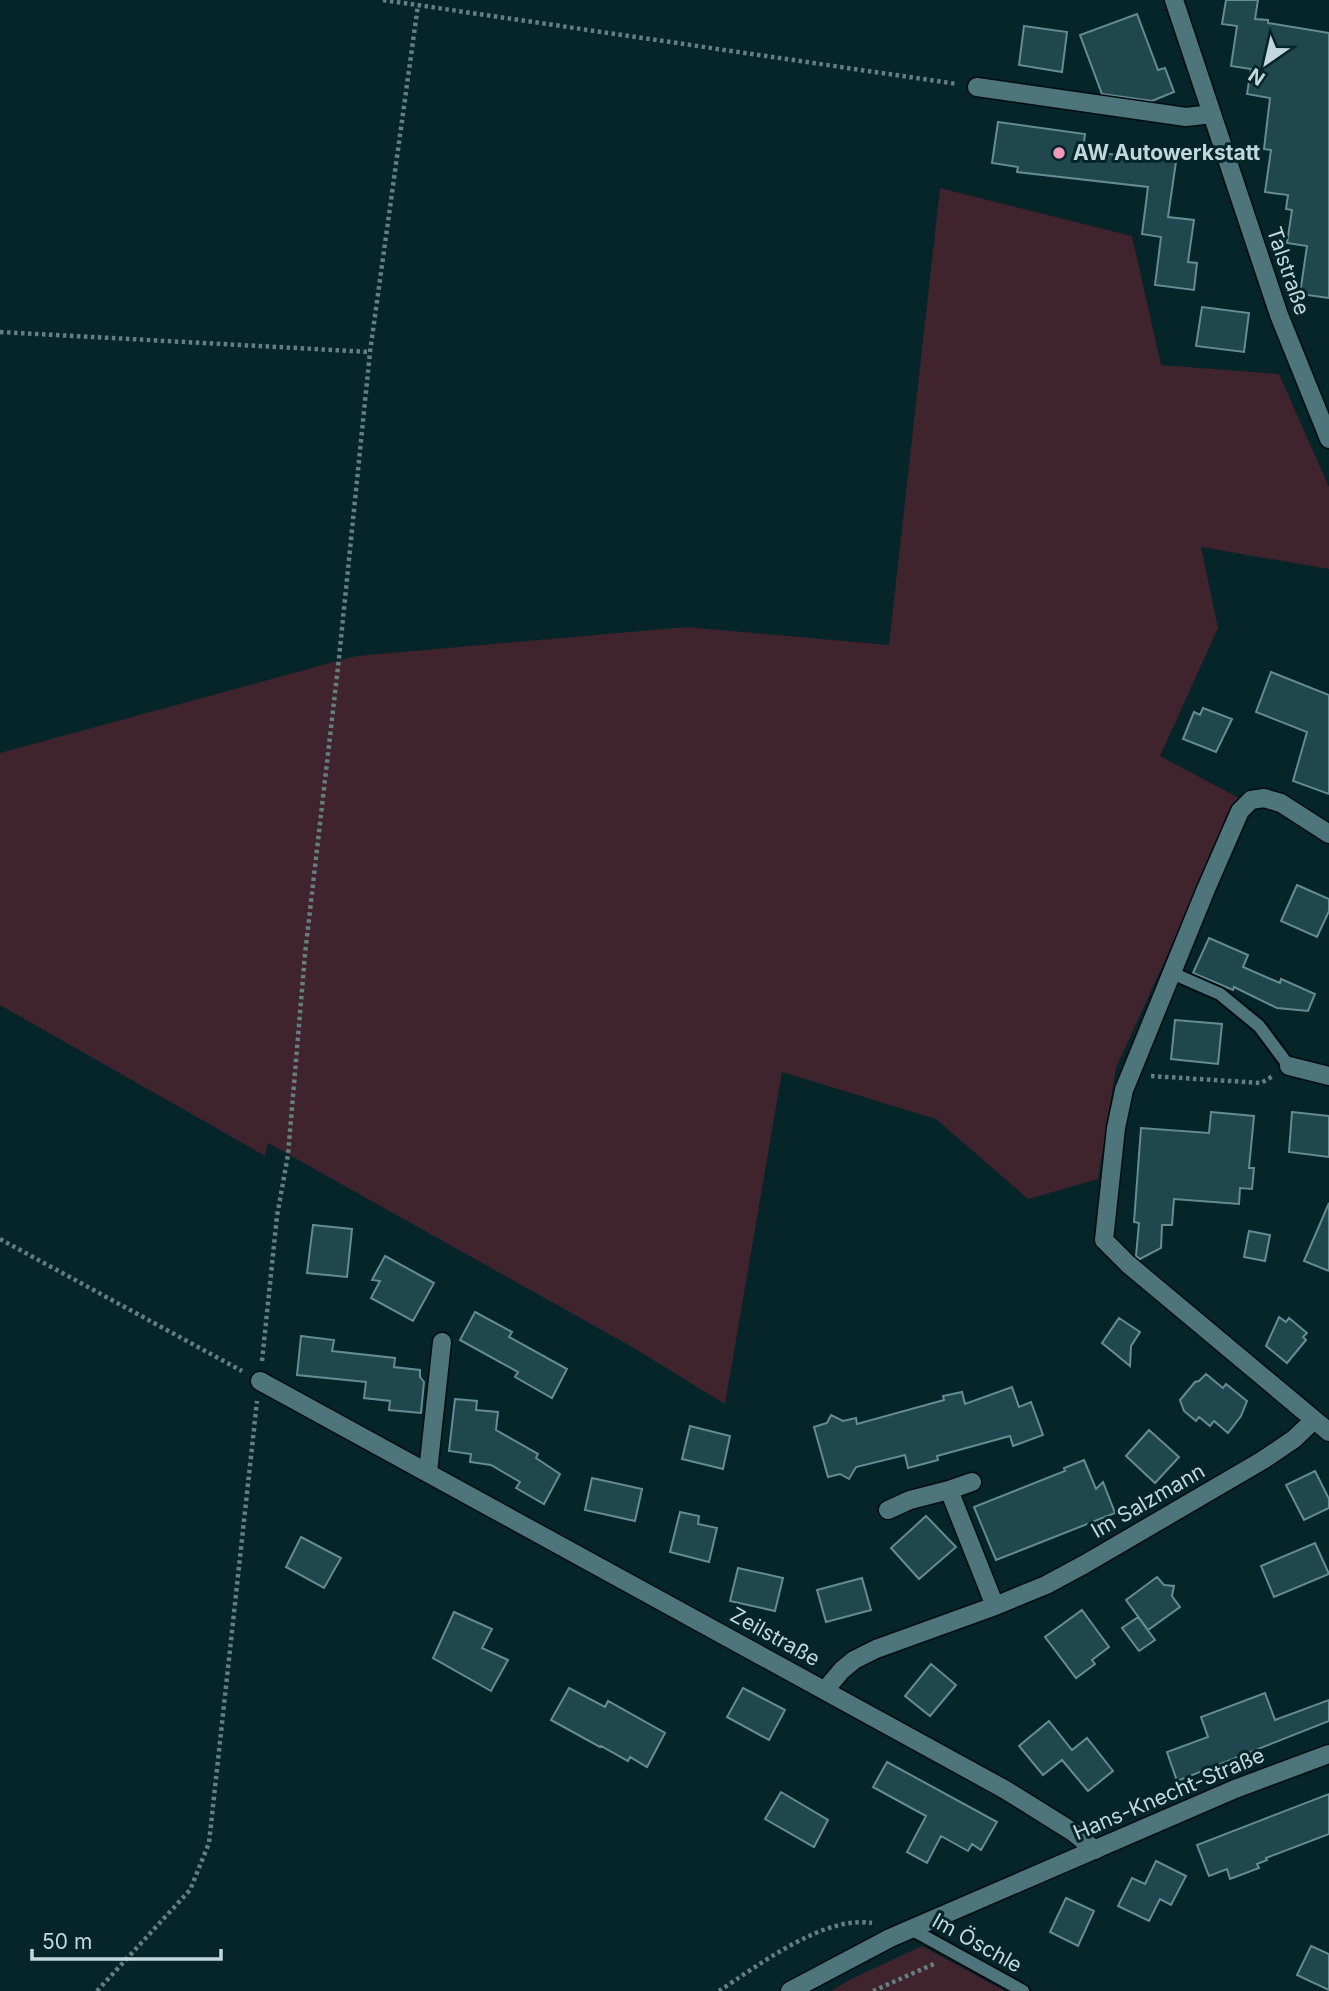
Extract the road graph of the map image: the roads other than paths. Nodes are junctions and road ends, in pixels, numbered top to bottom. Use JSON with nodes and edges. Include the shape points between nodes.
{"nodes":[{"id":1,"x":1174,"y":0,"type":"edge"},
{"id":2,"x":977,"y":87,"type":"road end"},
{"id":3,"x":1212,"y":114,"type":"junction"},
{"id":4,"x":1329,"y":439,"type":"edge"},
{"id":5,"x":1329,"y":834,"type":"edge"},
{"id":6,"x":1172,"y":973,"type":"junction"},
{"id":7,"x":1289,"y":1066,"type":"joint"},
{"id":8,"x":1329,"y":1076,"type":"edge"},
{"id":9,"x":442,"y":1342,"type":"dead end"},
{"id":10,"x":260,"y":1381,"type":"road end"},
{"id":11,"x":1314,"y":1420,"type":"junction"},
{"id":12,"x":1329,"y":1432,"type":"edge"},
{"id":13,"x":428,"y":1472,"type":"junction"},
{"id":14,"x":972,"y":1482,"type":"dead end"},
{"id":15,"x":948,"y":1490,"type":"junction"},
{"id":16,"x":888,"y":1510,"type":"dead end"},
{"id":17,"x":995,"y":1606,"type":"junction"},
{"id":18,"x":825,"y":1690,"type":"junction"},
{"id":19,"x":1329,"y":1754,"type":"edge"},
{"id":20,"x":1095,"y":1850,"type":"junction"},
{"id":21,"x":911,"y":1929,"type":"junction"},
{"id":22,"x":790,"y":1991,"type":"edge"},
{"id":23,"x":1023,"y":1991,"type":"edge"}],
"edges":[{"from":1,"to":3,"type":"street","name":"Talstraße"},
{"from":2,"to":3,"type":"street","via":[[1186,117]]},
{"from":3,"to":4,"type":"street","name":"Talstraße","via":[[1279,315]]},
{"from":5,"to":6,"type":"street","via":[[1281,803],[1251,800],[1240,811]]},
{"from":6,"to":7,"type":"lane","via":[[1220,994],[1259,1026]]},
{"from":6,"to":11,"type":"street","via":[[1129,1074],[1116,1128],[1104,1240]]},
{"from":7,"to":8,"type":"street"},
{"from":9,"to":13,"type":"street"},
{"from":10,"to":13,"type":"street","name":"Zeilstraße"},
{"from":11,"to":12,"type":"street"},
{"from":11,"to":17,"type":"street","name":"Im Salzmann","via":[[1263,1460],[1085,1564]]},
{"from":13,"to":18,"type":"street","name":"Zeilstraße"},
{"from":14,"to":15,"type":"street"},
{"from":15,"to":16,"type":"street"},
{"from":15,"to":17,"type":"street"},
{"from":17,"to":18,"type":"street","name":"Im Salzmann","via":[[876,1649],[854,1660]]},
{"from":18,"to":20,"type":"street","name":"Zeilstraße","via":[[1045,1813]]},
{"from":19,"to":20,"type":"street","name":"Hans-Knecht-Straße"},
{"from":20,"to":21,"type":"street","name":"Hans-Knecht-Straße"},
{"from":21,"to":22,"type":"street","name":"Hans-Knecht-Straße"},
{"from":21,"to":23,"type":"lane","name":"Im Öschle"}]}
